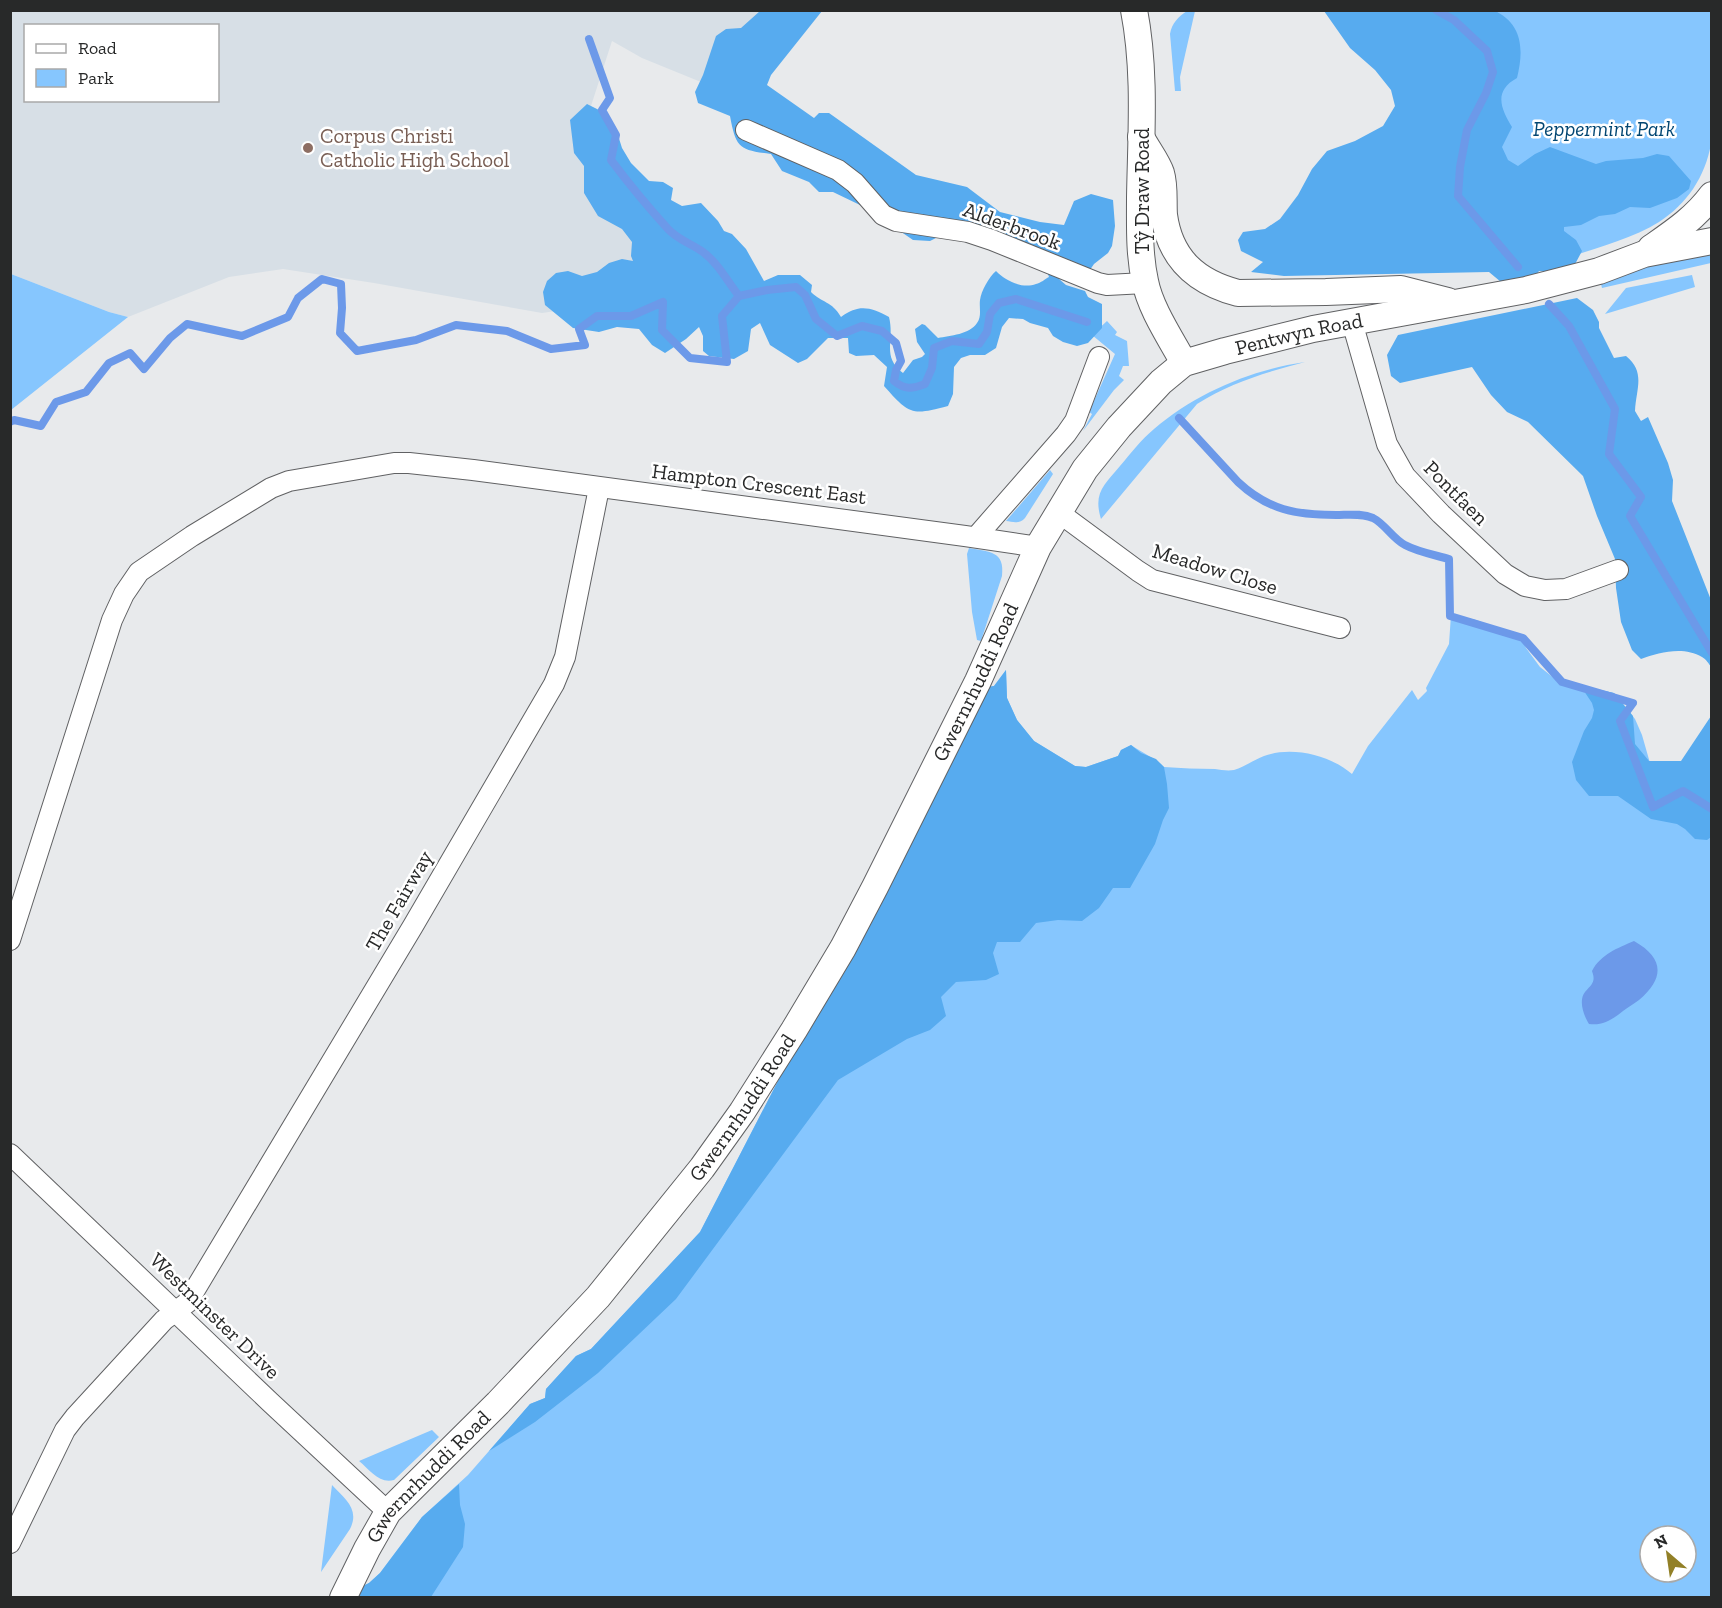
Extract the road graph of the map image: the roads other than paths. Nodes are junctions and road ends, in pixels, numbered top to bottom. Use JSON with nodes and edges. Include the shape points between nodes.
{"nodes":[{"id":1,"x":1134,"y":10,"type":"edge"},
{"id":2,"x":746,"y":129,"type":"dead end"},
{"id":3,"x":1141,"y":137,"type":"junction"},
{"id":4,"x":1712,"y":195,"type":"edge"},
{"id":5,"x":1712,"y":241,"type":"edge"},
{"id":6,"x":1644,"y":254,"type":"junction"},
{"id":7,"x":1145,"y":283,"type":"junction"},
{"id":8,"x":1456,"y":303,"type":"junction"},
{"id":9,"x":1352,"y":322,"type":"junction"},
{"id":10,"x":1099,"y":357,"type":"dead end"},
{"id":11,"x":1184,"y":363,"type":"junction"},
{"id":12,"x":599,"y":488,"type":"junction"},
{"id":13,"x":1058,"y":512,"type":"junction"},
{"id":14,"x":976,"y":537,"type":"junction"},
{"id":15,"x":1038,"y":547,"type":"junction"},
{"id":16,"x":1618,"y":570,"type":"dead end"},
{"id":17,"x":1340,"y":628,"type":"dead end"},
{"id":18,"x":10,"y":940,"type":"edge"},
{"id":19,"x":10,"y":1154,"type":"edge"},
{"id":20,"x":176,"y":1312,"type":"junction"},
{"id":21,"x":388,"y":1512,"type":"junction"},
{"id":22,"x":10,"y":1544,"type":"edge"},
{"id":23,"x":343,"y":1598,"type":"edge"}],
"edges":[{"from":1,"to":3,"type":"street","name":"Tŷ Draw Road","via":[[1142,78]]},
{"from":2,"to":7,"type":"street","name":"Alderbrook","via":[[838,170],[883,215],[896,221],[968,232],[1098,283]]},
{"from":3,"to":7,"type":"street","name":"Tŷ Draw Road","via":[[1140,226]]},
{"from":3,"to":8,"type":"street","via":[[1161,174],[1169,240],[1182,261],[1204,279],[1238,293],[1401,289]]},
{"from":4,"to":6,"type":"street","name":"Pentwyn Road","via":[[1688,222]]},
{"from":5,"to":6,"type":"street","name":"Pentwyn Road"},
{"from":6,"to":8,"type":"street","name":"Pentwyn Road","via":[[1526,290]]},
{"from":7,"to":11,"type":"street","name":"Tŷ Draw Road"},
{"from":8,"to":9,"type":"street","name":"Pentwyn Road"},
{"from":9,"to":11,"type":"street","name":"Pentwyn Road"},
{"from":9,"to":16,"type":"street","name":"Pontfaen","via":[[1387,444],[1405,477],[1505,574],[1545,591],[1566,589]]},
{"from":10,"to":14,"type":"street","via":[[1066,434]]},
{"from":11,"to":13,"type":"street","name":"Pentwyn Road","via":[[1154,389],[1103,446]]},
{"from":12,"to":14,"type":"street","name":"Hampton Crescent East"},
{"from":12,"to":18,"type":"street","name":"Hampton Crescent East","via":[[409,463],[289,481],[271,488],[139,572],[112,620]]},
{"from":12,"to":20,"type":"street","name":"The Fairway","via":[[565,657],[554,684],[188,1303]]},
{"from":13,"to":15,"type":"street","name":"Pentwyn Road"},
{"from":13,"to":17,"type":"street","name":"Meadow Close","via":[[1152,580]]},
{"from":14,"to":15,"type":"street","name":"Hampton Crescent East"},
{"from":15,"to":21,"type":"street","name":"Gwernrhuddi Road","via":[[978,681],[875,887],[795,1030],[742,1112],[702,1168],[591,1305]]},
{"from":19,"to":20,"type":"street","name":"Westminster Drive"},
{"from":20,"to":21,"type":"street","name":"Westminster Drive"},
{"from":20,"to":22,"type":"street","name":"The Fairway","via":[[164,1320],[65,1430]]},
{"from":21,"to":23,"type":"street","name":"Gwernrhuddi Road"}]}
